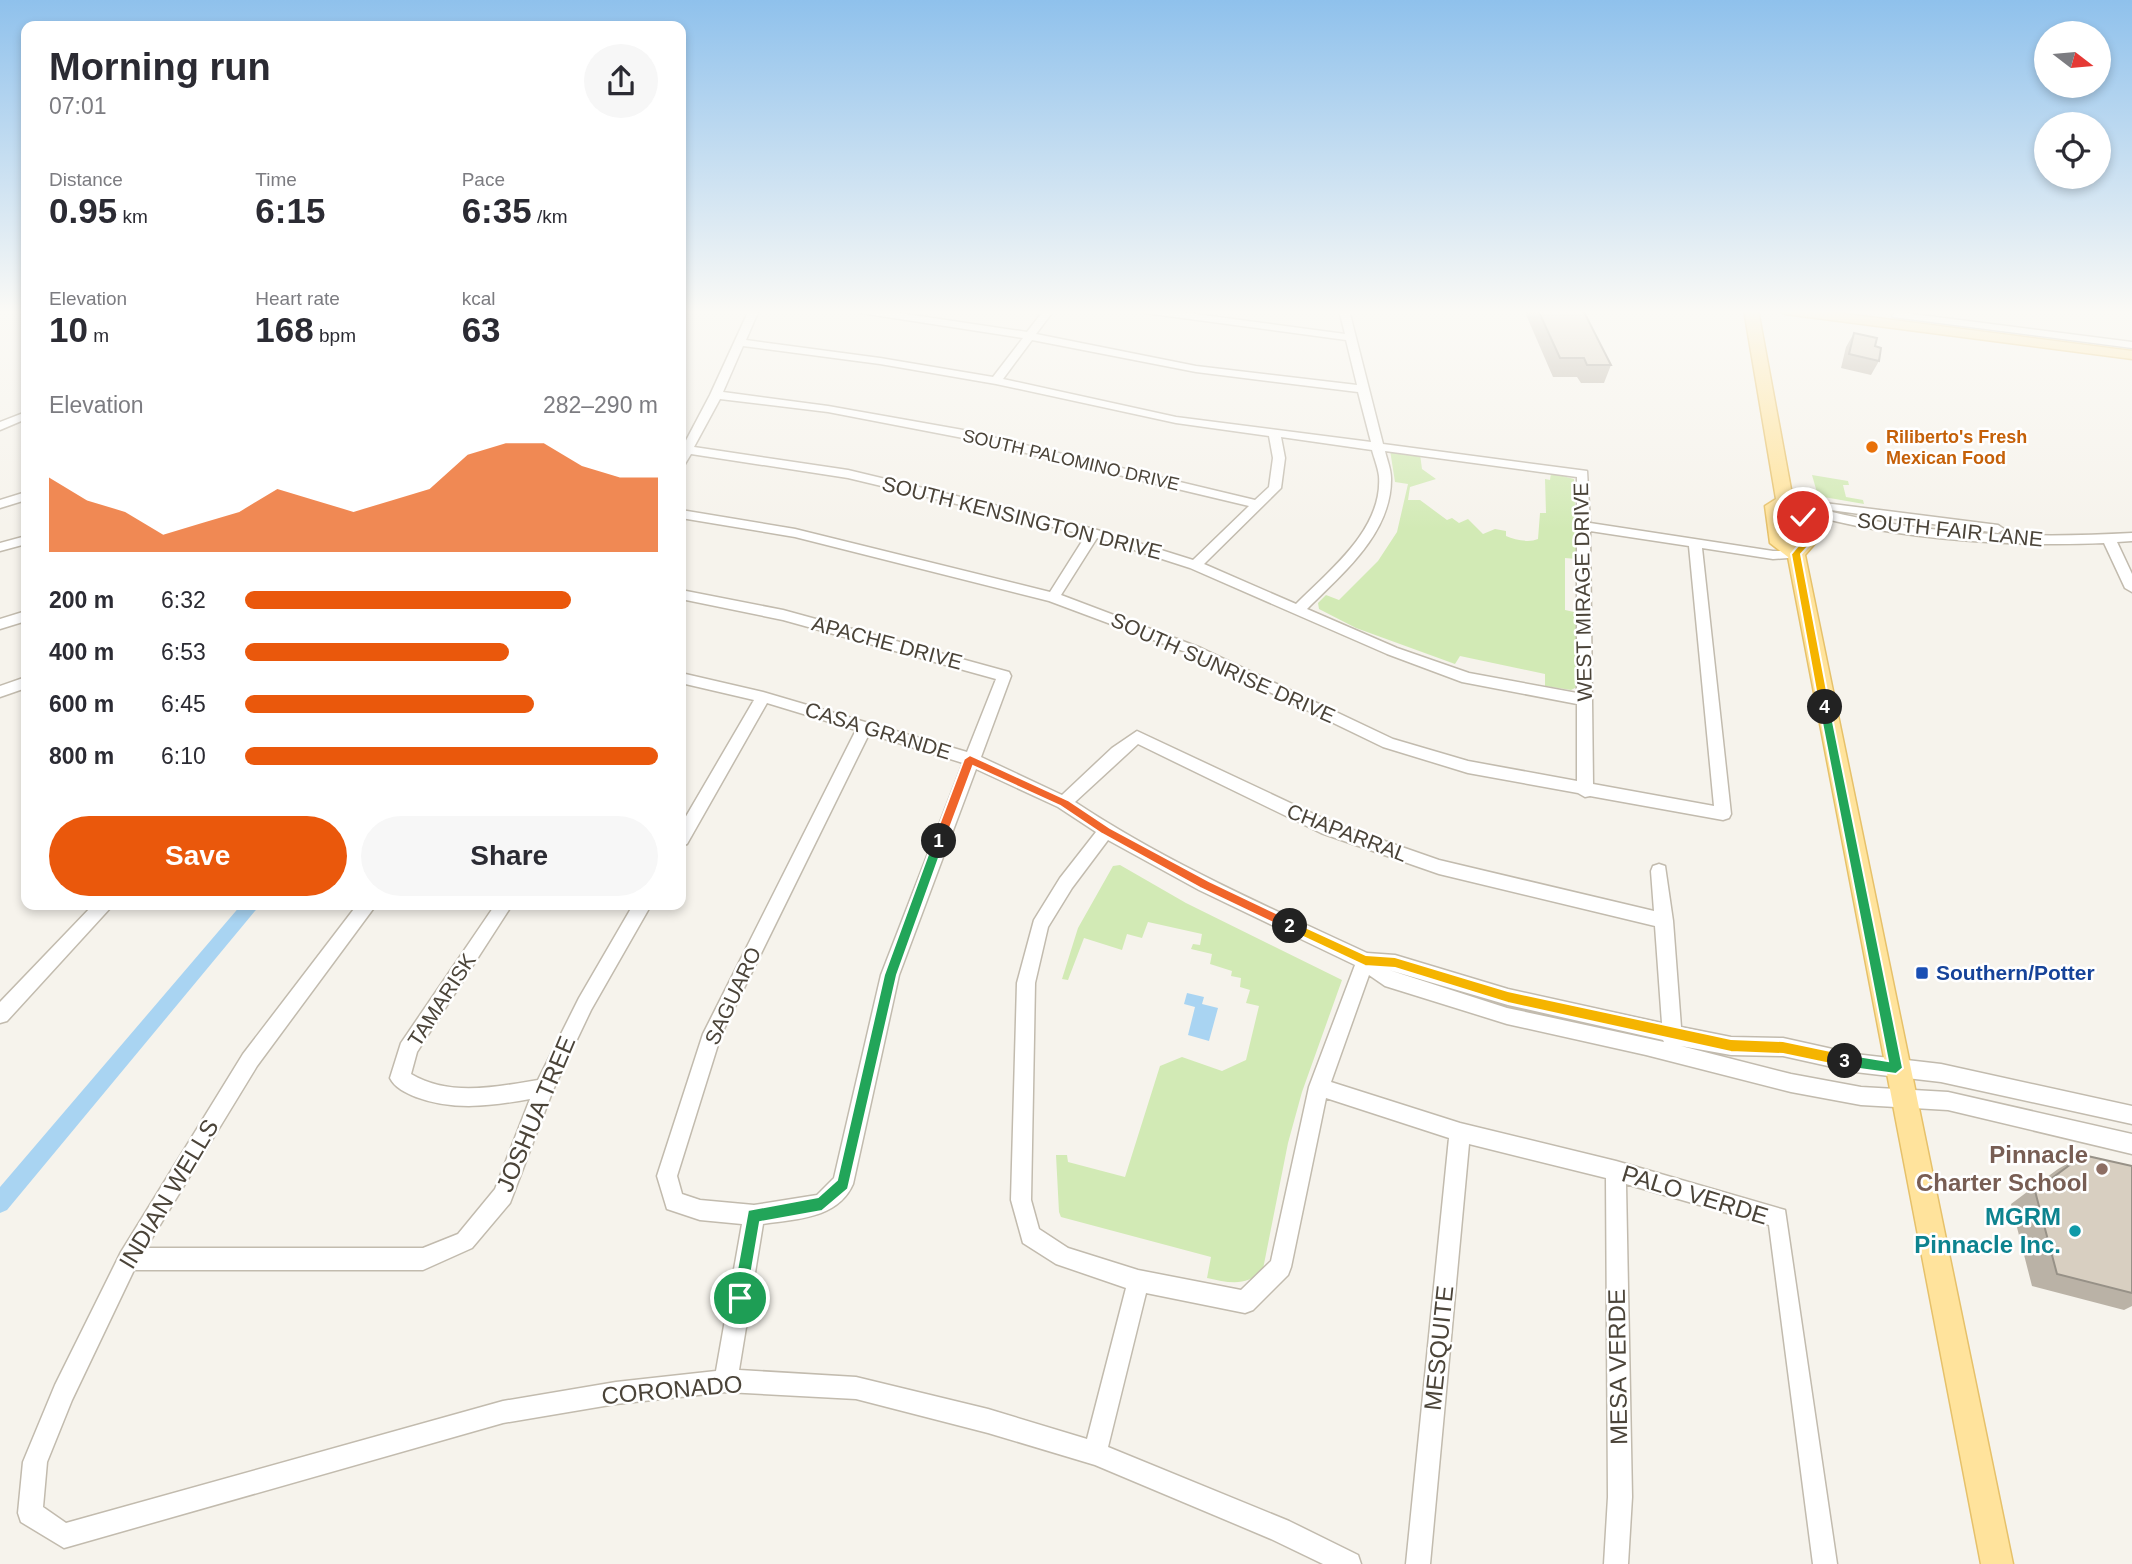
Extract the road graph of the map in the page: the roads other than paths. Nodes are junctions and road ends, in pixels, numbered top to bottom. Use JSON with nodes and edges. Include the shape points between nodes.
{"nodes":[{"id":1,"x":721,"y":383,"type":"edge"},
{"id":2,"x":1005,"y":383,"type":"edge"},
{"id":3,"x":1308,"y":383,"type":"edge"},
{"id":4,"x":1362,"y":383,"type":"edge"},
{"id":5,"x":1764,"y":383,"type":"edge"},
{"id":6,"x":1364,"y":390,"type":"junction"},
{"id":7,"x":716,"y":395,"type":"junction"},
{"id":8,"x":21,"y":417,"type":"edge"},
{"id":9,"x":0,"y":426,"type":"edge"},
{"id":10,"x":1273,"y":432,"type":"junction"},
{"id":11,"x":1377,"y":445,"type":"junction"},
{"id":12,"x":686,"y":451,"type":"edge"},
{"id":13,"x":686,"y":455,"type":"edge"},
{"id":14,"x":21,"y":498,"type":"edge"},
{"id":15,"x":1785,"y":502,"type":"junction"},
{"id":16,"x":0,"y":504,"type":"edge"},
{"id":17,"x":1259,"y":505,"type":"junction"},
{"id":18,"x":686,"y":515,"type":"edge"},
{"id":19,"x":1585,"y":526,"type":"junction"},
{"id":20,"x":1094,"y":533,"type":"junction"},
{"id":21,"x":1778,"y":536,"type":"junction"},
{"id":22,"x":2132,"y":537,"type":"edge"},
{"id":23,"x":2109,"y":539,"type":"junction"},
{"id":24,"x":21,"y":541,"type":"edge"},
{"id":25,"x":1695,"y":544,"type":"junction"},
{"id":26,"x":0,"y":547,"type":"edge"},
{"id":27,"x":1746,"y":550,"type":"junction"},
{"id":28,"x":1797,"y":560,"type":"junction"},
{"id":29,"x":1195,"y":565,"type":"junction"},
{"id":30,"x":2132,"y":588,"type":"edge"},
{"id":31,"x":686,"y":596,"type":"edge"},
{"id":32,"x":1053,"y":597,"type":"junction"},
{"id":33,"x":1299,"y":609,"type":"junction"},
{"id":34,"x":21,"y":618,"type":"edge"},
{"id":35,"x":0,"y":624,"type":"edge"},
{"id":36,"x":686,"y":679,"type":"edge"},
{"id":37,"x":21,"y":684,"type":"edge"},
{"id":38,"x":0,"y":692,"type":"edge"},
{"id":39,"x":763,"y":697,"type":"junction"},
{"id":40,"x":1585,"y":700,"type":"junction"},
{"id":41,"x":865,"y":726,"type":"junction"},
{"id":42,"x":970,"y":759,"type":"junction"},
{"id":43,"x":1586,"y":791,"type":"junction"},
{"id":44,"x":1064,"y":803,"type":"junction"},
{"id":45,"x":686,"y":829,"type":"edge"},
{"id":46,"x":1106,"y":831,"type":"junction"},
{"id":47,"x":1659,"y":871,"type":"dead end"},
{"id":48,"x":99,"y":910,"type":"edge"},
{"id":49,"x":363,"y":910,"type":"edge"},
{"id":50,"x":501,"y":910,"type":"edge"},
{"id":51,"x":639,"y":910,"type":"edge"},
{"id":52,"x":1664,"y":921,"type":"junction"},
{"id":53,"x":1365,"y":961,"type":"junction"},
{"id":54,"x":8,"y":995,"type":"edge"},
{"id":55,"x":0,"y":1015,"type":"edge"},
{"id":56,"x":1673,"y":1043,"type":"junction"},
{"id":57,"x":1896,"y":1068,"type":"junction"},
{"id":58,"x":1319,"y":1087,"type":"junction"},
{"id":59,"x":544,"y":1088,"type":"junction"},
{"id":60,"x":1902,"y":1098,"type":"junction"},
{"id":61,"x":2132,"y":1115,"type":"edge"},
{"id":62,"x":1460,"y":1132,"type":"junction"},
{"id":63,"x":2132,"y":1144,"type":"edge"},
{"id":64,"x":1616,"y":1171,"type":"junction"},
{"id":65,"x":754,"y":1215,"type":"junction"},
{"id":66,"x":128,"y":1259,"type":"junction"},
{"id":67,"x":1138,"y":1281,"type":"junction"},
{"id":68,"x":726,"y":1381,"type":"junction"},
{"id":69,"x":1095,"y":1453,"type":"junction"},
{"id":70,"x":30,"y":1513,"type":"joint"},
{"id":71,"x":1349,"y":1564,"type":"edge"},
{"id":72,"x":1418,"y":1564,"type":"edge"},
{"id":73,"x":1616,"y":1564,"type":"edge"},
{"id":74,"x":1825,"y":1564,"type":"edge"},
{"id":75,"x":1997,"y":1564,"type":"edge"}],
"edges":[{"from":1,"to":7,"type":"street"},
{"from":2,"to":10,"type":"street","via":[[1176,420]]},
{"from":3,"to":6,"type":"street"},
{"from":4,"to":6,"type":"street"},
{"from":5,"to":15,"type":"main road"},
{"from":6,"to":11,"type":"street"},
{"from":7,"to":12,"type":"street"},
{"from":7,"to":17,"type":"street","name":"SOUTH PALOMINO DRIVE","via":[[828,409],[963,434]]},
{"from":8,"to":9,"type":"street"},
{"from":10,"to":11,"type":"street"},
{"from":10,"to":17,"type":"street","via":[[1279,458],[1275,488]]},
{"from":11,"to":19,"type":"street","name":"WEST MIRAGE DRIVE","via":[[1583,474]]},
{"from":11,"to":33,"type":"street","via":[[1385,477],[1380,509],[1339,569]]},
{"from":13,"to":20,"type":"street","name":"SOUTH KENSINGTON DRIVE","via":[[848,474]]},
{"from":14,"to":16,"type":"street"},
{"from":15,"to":21,"type":"main road","via":[[1773,506]]},
{"from":15,"to":23,"type":"street","name":"SOUTH FAIR LANE","via":[[1818,515],[1930,532],[2028,541]]},
{"from":15,"to":28,"type":"main road","via":[[1803,517],[1807,535]]},
{"from":17,"to":29,"type":"street"},
{"from":18,"to":32,"type":"street","name":"SOUTH SUNRISE DRIVE","via":[[795,533]]},
{"from":19,"to":25,"type":"street"},
{"from":19,"to":40,"type":"street","name":"WEST MIRAGE DRIVE"},
{"from":20,"to":29,"type":"street","name":"SOUTH KENSINGTON DRIVE"},
{"from":20,"to":32,"type":"street"},
{"from":21,"to":27,"type":"street","via":[[1768,545]]},
{"from":21,"to":28,"type":"main road","via":[[1779,543]]},
{"from":22,"to":23,"type":"street","name":"SOUTH FAIR LANE"},
{"from":23,"to":30,"type":"street"},
{"from":24,"to":26,"type":"street"},
{"from":25,"to":27,"type":"street"},
{"from":25,"to":28,"type":"street","via":[[1710,553]]},
{"from":25,"to":43,"type":"street","name":"SOUTH SUNRISE DRIVE","via":[[1723,814]]},
{"from":27,"to":28,"type":"street"},
{"from":28,"to":57,"type":"main road"},
{"from":29,"to":33,"type":"street","name":"SOUTH KENSINGTON DRIVE"},
{"from":31,"to":42,"type":"street","name":"APACHE DRIVE","via":[[783,615],[1004,676]]},
{"from":32,"to":43,"type":"street","name":"SOUTH SUNRISE DRIVE","via":[[1196,651],[1388,743],[1468,767]]},
{"from":33,"to":40,"type":"street","name":"SOUTH KENSINGTON DRIVE","via":[[1392,651],[1467,678]]},
{"from":34,"to":35,"type":"street"},
{"from":36,"to":39,"type":"street","name":"CASA GRANDE"},
{"from":37,"to":38,"type":"street"},
{"from":39,"to":41,"type":"street","name":"CASA GRANDE"},
{"from":39,"to":45,"type":"street"},
{"from":40,"to":43,"type":"street","name":"WEST MIRAGE DRIVE"},
{"from":41,"to":42,"type":"street","name":"CASA GRANDE"},
{"from":41,"to":65,"type":"street","name":"SAGUARO","via":[[712,1034],[667,1176],[674,1202],[700,1210]]},
{"from":42,"to":44,"type":"street","name":"CASA GRANDE"},
{"from":42,"to":65,"type":"street","via":[[890,975],[843,1184],[822,1204]]},
{"from":44,"to":46,"type":"street","name":"CASA GRANDE"},
{"from":44,"to":52,"type":"street","name":"CHAPARRAL","via":[[1137,737],[1352,837],[1439,867]]},
{"from":46,"to":53,"type":"street","name":"CASA GRANDE","via":[[1205,885]]},
{"from":46,"to":67,"type":"street","via":[[1041,925],[1026,984],[1021,1200],[1030,1236],[1063,1257]]},
{"from":47,"to":52,"type":"street"},
{"from":48,"to":54,"type":"street"},
{"from":49,"to":66,"type":"street","name":"INDIAN WELLS","via":[[250,1060]]},
{"from":50,"to":59,"type":"street","name":"TAMARISK","via":[[408,1049],[400,1078],[417,1090],[467,1100]]},
{"from":51,"to":59,"type":"street","name":"JOSHUA TREE"},
{"from":52,"to":56,"type":"street"},
{"from":53,"to":56,"type":"street","name":"CASA GRANDE","via":[[1385,978],[1507,1016]]},
{"from":53,"to":58,"type":"street"},
{"from":54,"to":55,"type":"street"},
{"from":56,"to":57,"type":"street","name":"CASA GRANDE","via":[[1783,1047]]},
{"from":56,"to":60,"type":"street","name":"CASA GRANDE","via":[[1791,1083],[1861,1096]]},
{"from":57,"to":60,"type":"main road"},
{"from":57,"to":61,"type":"street","name":"CASA GRANDE","via":[[1941,1073]]},
{"from":58,"to":62,"type":"street","name":"PALO VERDE"},
{"from":58,"to":67,"type":"street","via":[[1280,1266],[1245,1302]]},
{"from":59,"to":66,"type":"street","name":"JOSHUA TREE","via":[[503,1196],[466,1241],[423,1259]]},
{"from":60,"to":63,"type":"street","name":"CASA GRANDE","via":[[1948,1101]]},
{"from":60,"to":75,"type":"main road"},
{"from":62,"to":64,"type":"street","name":"PALO VERDE"},
{"from":62,"to":72,"type":"street","name":"MESQUITE"},
{"from":64,"to":73,"type":"street","name":"MESA VERDE"},
{"from":64,"to":74,"type":"street","name":"PALO VERDE","via":[[1778,1217]]},
{"from":65,"to":68,"type":"street"},
{"from":66,"to":70,"type":"street","name":"INDIAN WELLS","via":[[63,1392],[35,1462]]},
{"from":67,"to":69,"type":"street"},
{"from":68,"to":69,"type":"street","name":"CORONADO","via":[[856,1388]]},
{"from":68,"to":70,"type":"street","name":"CORONADO","via":[[503,1412],[64,1536]]},
{"from":69,"to":71,"type":"street","name":"CORONADO","via":[[1280,1530]]}]}
